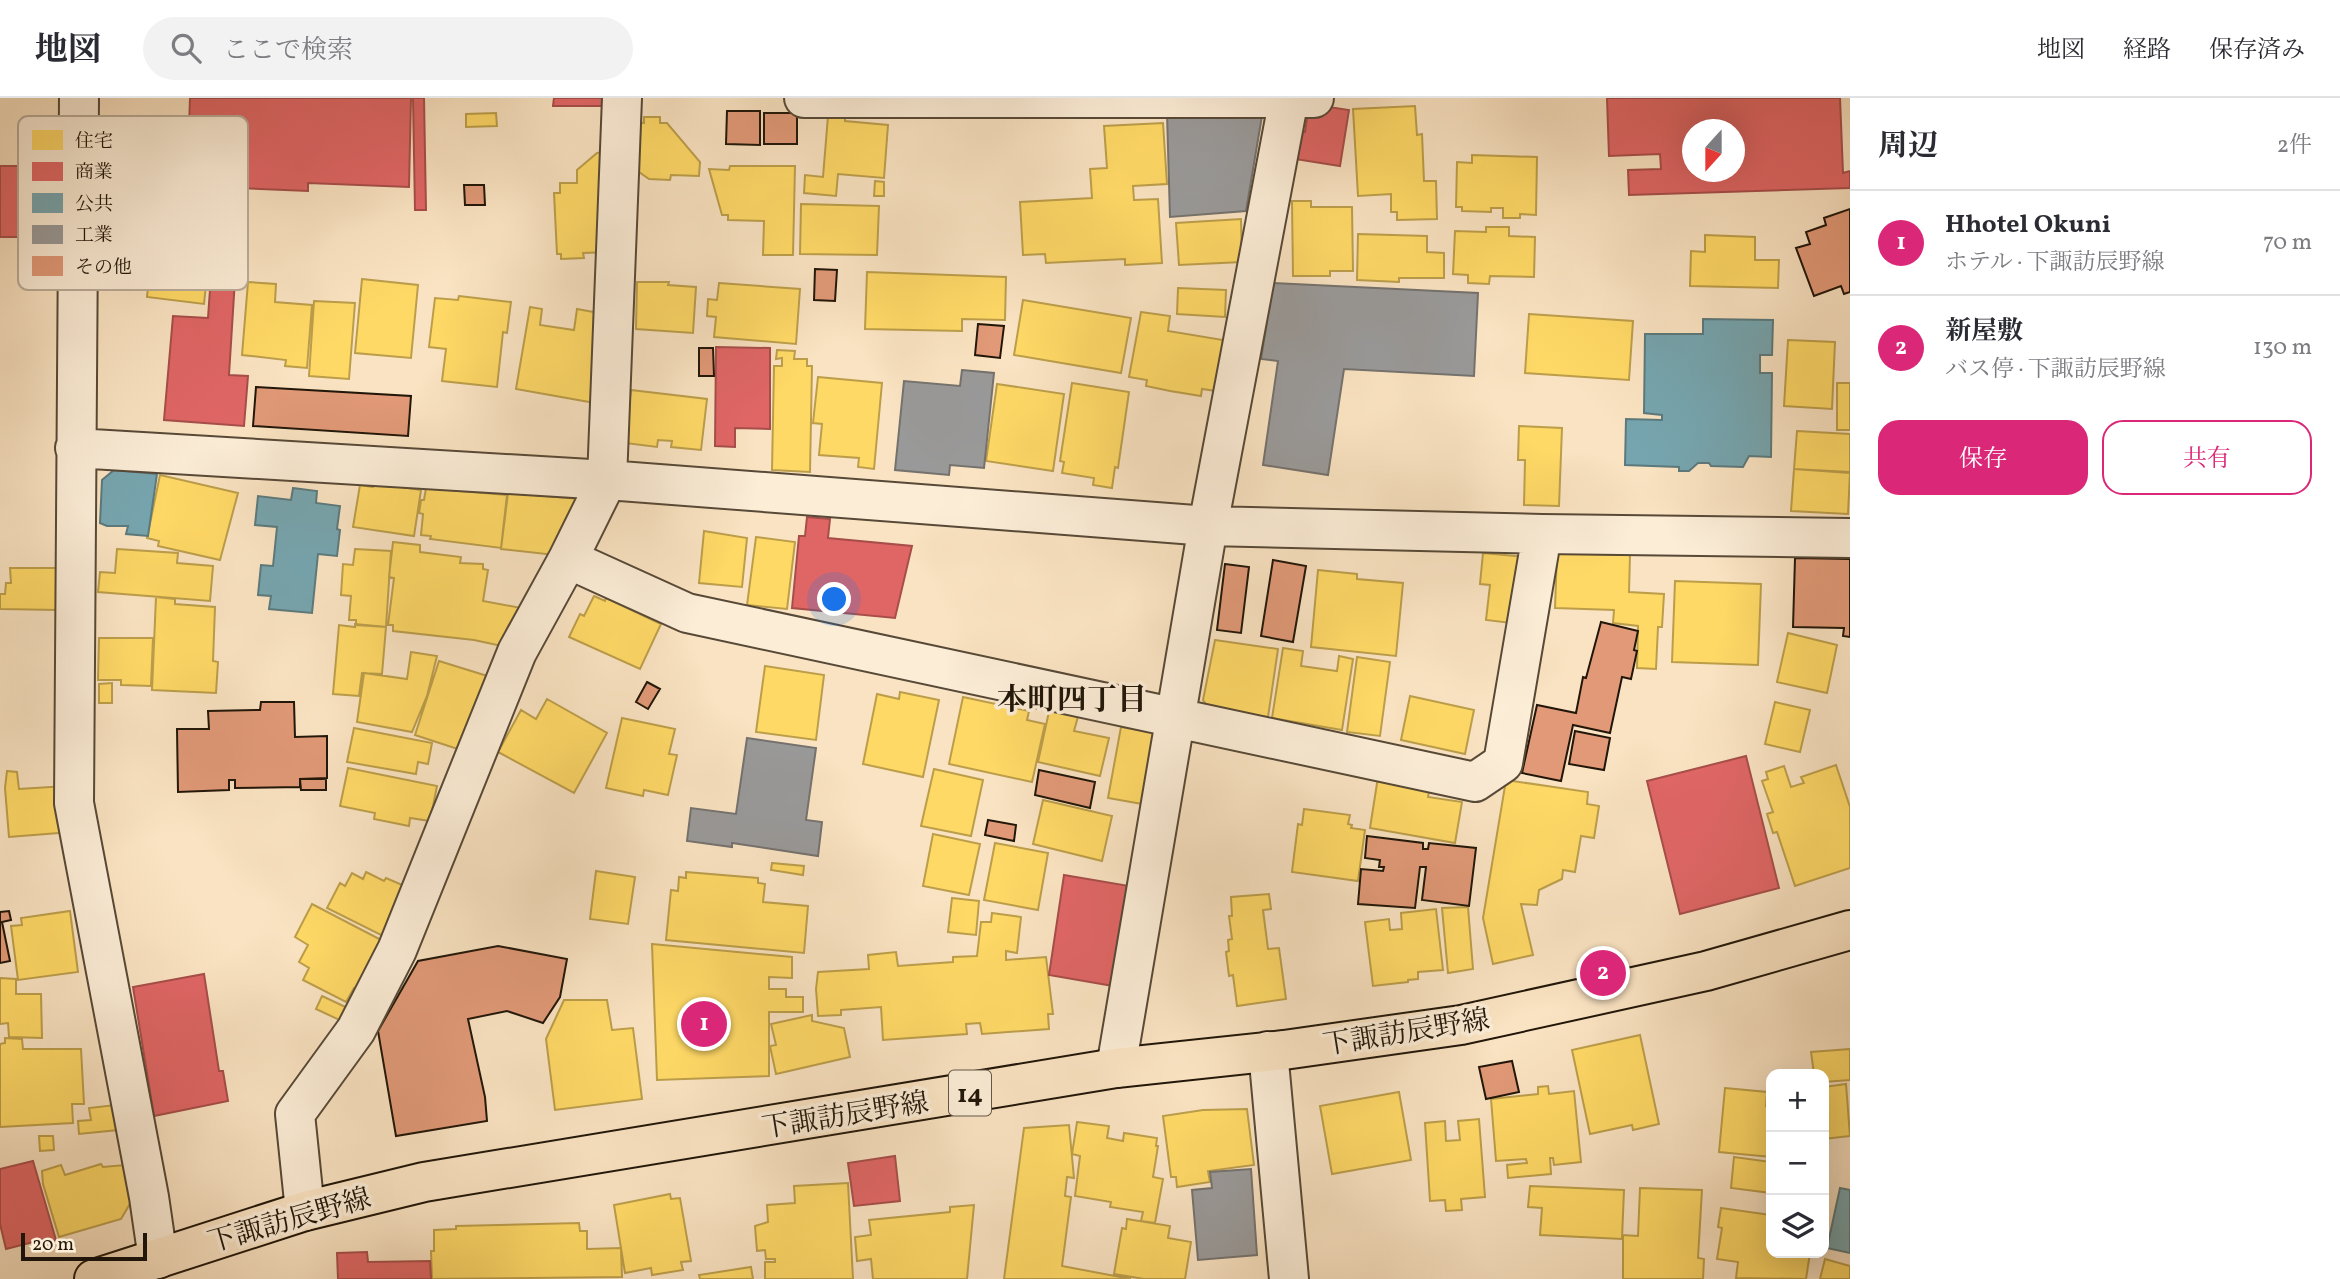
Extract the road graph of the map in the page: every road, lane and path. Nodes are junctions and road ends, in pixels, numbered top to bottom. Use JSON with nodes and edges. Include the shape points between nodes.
{"nodes":[{"id":1,"x":79,"y":98,"type":"edge"},
{"id":2,"x":622,"y":98,"type":"edge"},
{"id":3,"x":804,"y":98,"type":"edge"},
{"id":4,"x":1289,"y":98,"type":"edge"},
{"id":5,"x":1314,"y":98,"type":"edge"},
{"id":6,"x":79,"y":116,"type":"edge"},
{"id":7,"x":77,"y":290,"type":"edge"},
{"id":8,"x":75,"y":448,"type":"junction"},
{"id":9,"x":607,"y":480,"type":"junction"},
{"id":10,"x":1208,"y":526,"type":"junction"},
{"id":11,"x":1542,"y":534,"type":"junction"},
{"id":12,"x":1850,"y":538,"type":"edge"},
{"id":13,"x":568,"y":559,"type":"junction"},
{"id":14,"x":1176,"y":718,"type":"junction"},
{"id":15,"x":1850,"y":930,"type":"edge"},
{"id":16,"x":1268,"y":1051,"type":"junction"},
{"id":17,"x":1116,"y":1068,"type":"junction"},
{"id":18,"x":304,"y":1211,"type":"junction"},
{"id":19,"x":158,"y":1259,"type":"junction"},
{"id":20,"x":94,"y":1279,"type":"edge"},
{"id":21,"x":1289,"y":1279,"type":"edge"}],
"edges":[{"from":1,"to":6,"type":"street"},
{"from":2,"to":9,"type":"street"},
{"from":3,"to":4,"type":"street"},
{"from":4,"to":5,"type":"street"},
{"from":4,"to":10,"type":"street"},
{"from":7,"to":8,"type":"street"},
{"from":8,"to":9,"type":"street"},
{"from":8,"to":19,"type":"street","via":[[74,803]]},
{"from":9,"to":10,"type":"street"},
{"from":9,"to":13,"type":"street"},
{"from":10,"to":11,"type":"street"},
{"from":10,"to":14,"type":"street"},
{"from":11,"to":12,"type":"street"},
{"from":11,"to":14,"type":"street","via":[[1503,763],[1475,782]]},
{"from":13,"to":14,"type":"street","via":[[687,613]]},
{"from":13,"to":18,"type":"street","via":[[517,652],[397,950],[356,1030],[295,1114]]},
{"from":14,"to":17,"type":"street"},
{"from":15,"to":16,"type":"main road","name":"下諏訪辰野線","number":"14","via":[[1706,971],[1461,1025]]},
{"from":16,"to":17,"type":"main road","name":"下諏訪辰野線","number":"14"},
{"from":16,"to":21,"type":"street"},
{"from":17,"to":18,"type":"main road","name":"下諏訪辰野線","number":"14","via":[[424,1182]]},
{"from":18,"to":19,"type":"main road","name":"下諏訪辰野線","number":"14"},
{"from":19,"to":20,"type":"main road","name":"下諏訪辰野線","number":"14"}]}
